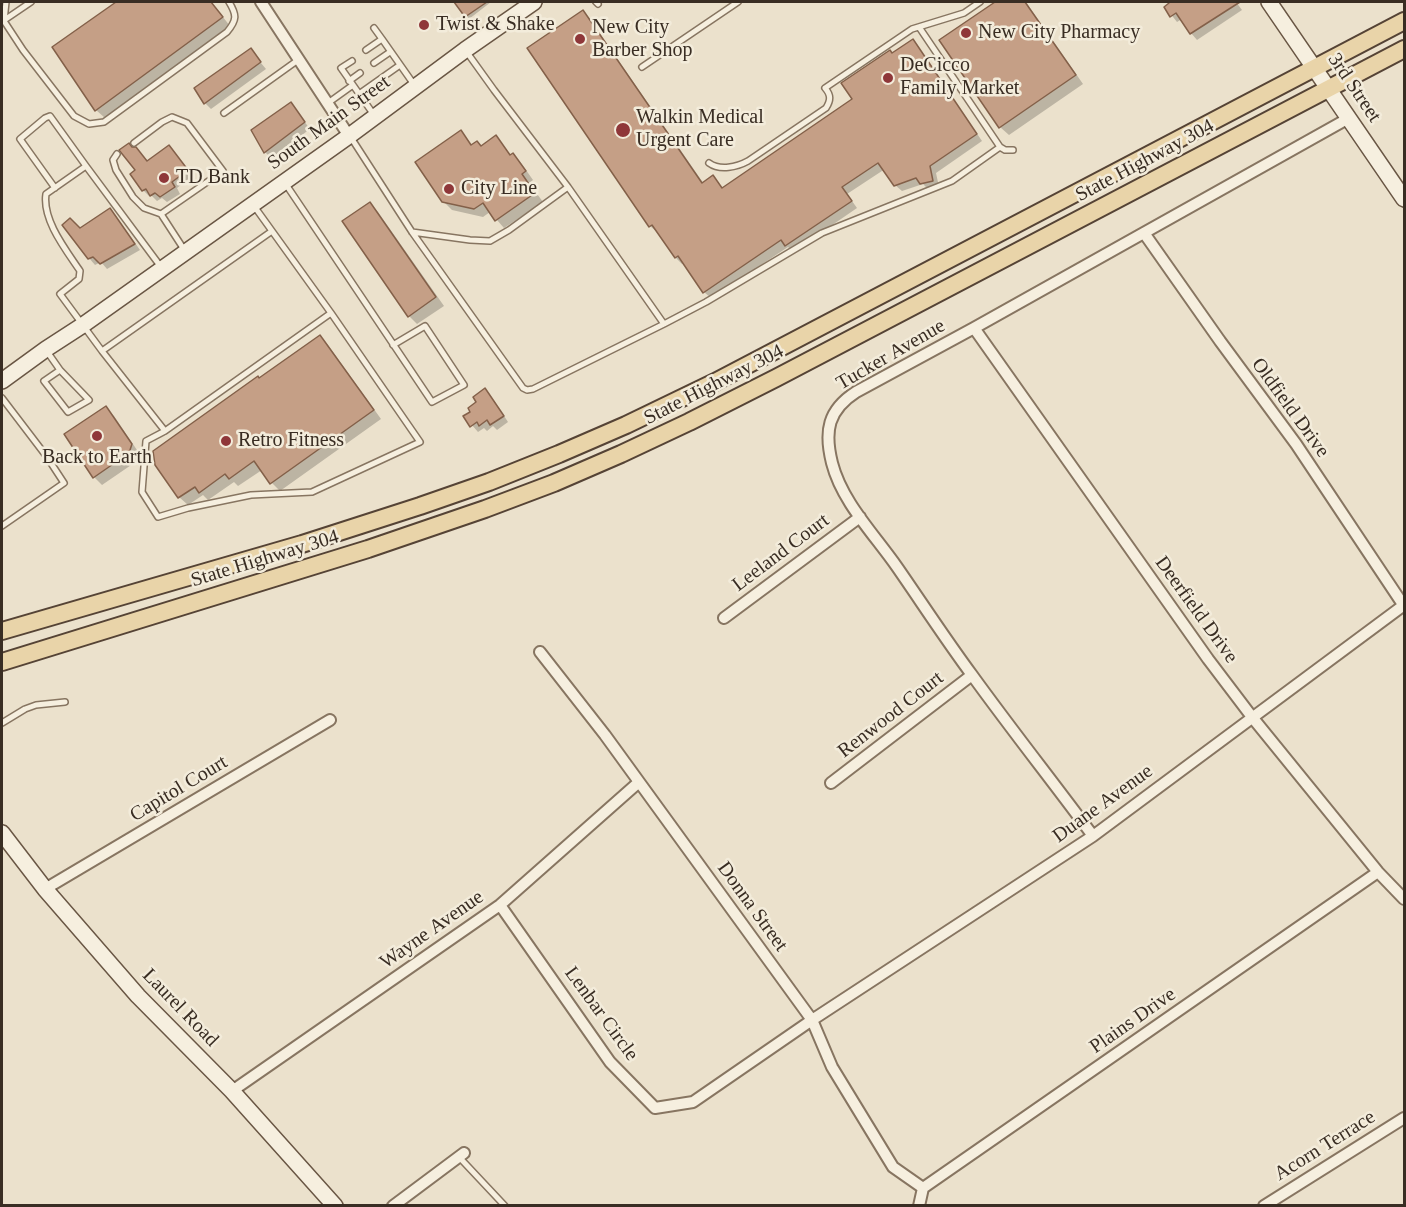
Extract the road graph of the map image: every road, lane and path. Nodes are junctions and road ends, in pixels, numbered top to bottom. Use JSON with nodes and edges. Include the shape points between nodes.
{"nodes":[{"id":1,"x":6,"y":2,"type":"edge"},
{"id":2,"x":31,"y":2,"type":"edge"},
{"id":3,"x":229,"y":2,"type":"edge"},
{"id":4,"x":261,"y":2,"type":"edge"},
{"id":5,"x":534,"y":2,"type":"edge"},
{"id":6,"x":738,"y":2,"type":"edge"},
{"id":7,"x":980,"y":2,"type":"edge"},
{"id":8,"x":1269,"y":2,"type":"edge"},
{"id":9,"x":2,"y":21,"type":"edge"},
{"id":10,"x":1404,"y":21,"type":"edge"},
{"id":11,"x":919,"y":27,"type":"junction"},
{"id":12,"x":374,"y":28,"type":"dead end"},
{"id":13,"x":382,"y":39,"type":"junction"},
{"id":14,"x":1404,"y":49,"type":"edge"},
{"id":15,"x":366,"y":50,"type":"dead end"},
{"id":16,"x":465,"y":50,"type":"junction"},
{"id":17,"x":390,"y":52,"type":"junction"},
{"id":18,"x":298,"y":60,"type":"junction"},
{"id":19,"x":352,"y":61,"type":"dead end"},
{"id":20,"x":374,"y":63,"type":"dead end"},
{"id":21,"x":400,"y":65,"type":"junction"},
{"id":22,"x":642,"y":67,"type":"dead end"},
{"id":23,"x":1315,"y":68,"type":"junction"},
{"id":24,"x":360,"y":73,"type":"dead end"},
{"id":25,"x":351,"y":83,"type":"junction"},
{"id":26,"x":415,"y":87,"type":"junction"},
{"id":27,"x":1329,"y":88,"type":"junction"},
{"id":28,"x":359,"y":94,"type":"junction"},
{"id":29,"x":328,"y":103,"type":"junction"},
{"id":30,"x":225,"y":113,"type":"dead end"},
{"id":31,"x":375,"y":117,"type":"junction"},
{"id":32,"x":1349,"y":118,"type":"junction"},
{"id":33,"x":349,"y":136,"type":"junction"},
{"id":34,"x":134,"y":142,"type":"dead end"},
{"id":35,"x":1000,"y":147,"type":"junction"},
{"id":36,"x":1013,"y":150,"type":"dead end"},
{"id":37,"x":117,"y":154,"type":"dead end"},
{"id":38,"x":709,"y":163,"type":"dead end"},
{"id":39,"x":86,"y":166,"type":"junction"},
{"id":40,"x":284,"y":182,"type":"junction"},
{"id":41,"x":568,"y":187,"type":"junction"},
{"id":42,"x":55,"y":188,"type":"junction"},
{"id":43,"x":1404,"y":199,"type":"edge"},
{"id":44,"x":253,"y":204,"type":"junction"},
{"id":45,"x":161,"y":214,"type":"junction"},
{"id":46,"x":272,"y":231,"type":"junction"},
{"id":47,"x":412,"y":232,"type":"junction"},
{"id":48,"x":1144,"y":233,"type":"junction"},
{"id":49,"x":186,"y":252,"type":"junction"},
{"id":50,"x":162,"y":269,"type":"junction"},
{"id":51,"x":331,"y":312,"type":"junction"},
{"id":52,"x":664,"y":324,"type":"junction"},
{"id":53,"x":83,"y":325,"type":"junction"},
{"id":54,"x":974,"y":328,"type":"junction"},
{"id":55,"x":393,"y":345,"type":"junction"},
{"id":56,"x":46,"y":349,"type":"junction"},
{"id":57,"x":102,"y":351,"type":"junction"},
{"id":58,"x":60,"y":370,"type":"junction"},
{"id":59,"x":2,"y":381,"type":"edge"},
{"id":60,"x":2,"y":398,"type":"edge"},
{"id":61,"x":165,"y":431,"type":"junction"},
{"id":62,"x":860,"y":517,"type":"junction"},
{"id":63,"x":2,"y":526,"type":"edge"},
{"id":64,"x":1404,"y":605,"type":"edge"},
{"id":65,"x":724,"y":618,"type":"dead end"},
{"id":66,"x":2,"y":631,"type":"edge"},
{"id":67,"x":540,"y":652,"type":"dead end"},
{"id":68,"x":2,"y":662,"type":"edge"},
{"id":69,"x":972,"y":675,"type":"junction"},
{"id":70,"x":65,"y":702,"type":"dead end"},
{"id":71,"x":1252,"y":717,"type":"junction"},
{"id":72,"x":330,"y":720,"type":"dead end"},
{"id":73,"x":2,"y":723,"type":"edge"},
{"id":74,"x":639,"y":782,"type":"junction"},
{"id":75,"x":831,"y":783,"type":"dead end"},
{"id":76,"x":2,"y":833,"type":"edge"},
{"id":77,"x":1093,"y":836,"type":"junction"},
{"id":78,"x":1378,"y":872,"type":"junction"},
{"id":79,"x":45,"y":889,"type":"junction"},
{"id":80,"x":1404,"y":899,"type":"edge"},
{"id":81,"x":500,"y":904,"type":"junction"},
{"id":82,"x":812,"y":1020,"type":"junction"},
{"id":83,"x":232,"y":1091,"type":"junction"},
{"id":84,"x":1404,"y":1118,"type":"edge"},
{"id":85,"x":462,"y":1155,"type":"joint"},
{"id":86,"x":923,"y":1188,"type":"junction"},
{"id":87,"x":335,"y":1206,"type":"edge"},
{"id":88,"x":393,"y":1206,"type":"edge"},
{"id":89,"x":505,"y":1206,"type":"edge"},
{"id":90,"x":919,"y":1206,"type":"edge"},
{"id":91,"x":1264,"y":1206,"type":"edge"}],
"edges":[{"from":1,"to":9,"type":"lane"},
{"from":2,"to":9,"type":"lane"},
{"from":3,"to":9,"type":"lane","via":[[236,17],[227,32],[104,122],[89,124],[74,116]]},
{"from":4,"to":18,"type":"street"},
{"from":5,"to":16,"type":"street","name":"South Main Street"},
{"from":6,"to":22,"type":"lane"},
{"from":7,"to":11,"type":"lane","via":[[964,12]]},
{"from":8,"to":23,"type":"street","name":"3rd Street"},
{"from":10,"to":23,"type":"main road","name":"State Highway 304"},
{"from":11,"to":35,"type":"lane"},
{"from":11,"to":38,"type":"lane","via":[[825,87],[830,97],[826,108],[748,161],[720,168]]},
{"from":12,"to":13,"type":"lane"},
{"from":13,"to":15,"type":"lane"},
{"from":13,"to":17,"type":"lane"},
{"from":14,"to":27,"type":"main road","name":"State Highway 304"},
{"from":16,"to":26,"type":"street","name":"South Main Street"},
{"from":16,"to":41,"type":"lane"},
{"from":17,"to":20,"type":"lane"},
{"from":17,"to":21,"type":"lane"},
{"from":18,"to":29,"type":"street"},
{"from":18,"to":30,"type":"lane"},
{"from":19,"to":25,"type":"lane","via":[[341,68]]},
{"from":21,"to":26,"type":"lane"},
{"from":21,"to":28,"type":"lane"},
{"from":23,"to":27,"type":"street","name":"3rd Street"},
{"from":23,"to":66,"type":"main road","name":"State Highway 304","via":[[723,378],[570,449],[385,518]]},
{"from":24,"to":25,"type":"lane"},
{"from":25,"to":28,"type":"lane"},
{"from":25,"to":29,"type":"lane"},
{"from":26,"to":31,"type":"street","name":"South Main Street"},
{"from":27,"to":32,"type":"street","name":"3rd Street"},
{"from":27,"to":68,"type":"main road","name":"State Highway 304","via":[[755,389],[621,454],[392,542]]},
{"from":28,"to":31,"type":"lane"},
{"from":29,"to":33,"type":"street"},
{"from":31,"to":33,"type":"street","name":"South Main Street"},
{"from":32,"to":43,"type":"street","name":"3rd Street"},
{"from":32,"to":48,"type":"street","name":"Tucker Avenue"},
{"from":33,"to":40,"type":"street","name":"South Main Street"},
{"from":33,"to":47,"type":"lane"},
{"from":34,"to":45,"type":"lane","via":[[172,117],[187,123],[223,171]]},
{"from":35,"to":36,"type":"lane"},
{"from":35,"to":52,"type":"lane","via":[[952,180],[822,233]]},
{"from":37,"to":45,"type":"lane","via":[[116,170],[133,197],[144,208]]},
{"from":39,"to":42,"type":"lane"},
{"from":39,"to":42,"type":"lane","via":[[51,116],[45,118],[20,139]]},
{"from":39,"to":50,"type":"lane"},
{"from":40,"to":44,"type":"street","name":"South Main Street"},
{"from":40,"to":55,"type":"lane"},
{"from":41,"to":47,"type":"lane","via":[[490,241]]},
{"from":41,"to":52,"type":"lane"},
{"from":42,"to":53,"type":"lane","via":[[46,194],[45,201],[52,228],[80,271],[79,279],[60,294]]},
{"from":44,"to":46,"type":"lane"},
{"from":44,"to":49,"type":"street","name":"South Main Street"},
{"from":45,"to":49,"type":"lane"},
{"from":46,"to":51,"type":"lane"},
{"from":46,"to":57,"type":"lane"},
{"from":47,"to":52,"type":"lane","via":[[527,390]]},
{"from":48,"to":54,"type":"street","name":"Tucker Avenue"},
{"from":48,"to":64,"type":"street","name":"Oldfield Drive","via":[[1296,444]]},
{"from":49,"to":50,"type":"street","name":"South Main Street"},
{"from":50,"to":53,"type":"street","name":"South Main Street"},
{"from":51,"to":61,"type":"lane"},
{"from":51,"to":61,"type":"lane","via":[[420,442],[312,492],[251,495],[158,517],[142,492],[146,441]]},
{"from":53,"to":56,"type":"street","name":"South Main Street"},
{"from":53,"to":57,"type":"lane"},
{"from":54,"to":62,"type":"street","name":"Tucker Avenue","via":[[856,392],[834,412],[828,428],[832,463]]},
{"from":54,"to":71,"type":"street","name":"Deerfield Drive"},
{"from":55,"to":55,"type":"lane","via":[[432,402],[464,385],[425,326]]},
{"from":56,"to":58,"type":"lane"},
{"from":56,"to":59,"type":"street","name":"South Main Street"},
{"from":57,"to":61,"type":"lane"},
{"from":58,"to":58,"type":"lane","via":[[44,381],[68,412],[89,400]]},
{"from":60,"to":63,"type":"lane","via":[[64,483]]},
{"from":62,"to":65,"type":"street","name":"Leeland Court"},
{"from":62,"to":69,"type":"street","name":"Tucker Avenue"},
{"from":64,"to":71,"type":"street","name":"Duane Avenue"},
{"from":67,"to":74,"type":"street","name":"Donna Street"},
{"from":69,"to":75,"type":"street","name":"Renwood Court"},
{"from":69,"to":77,"type":"street","name":"Tucker Avenue"},
{"from":70,"to":73,"type":"lane","via":[[36,705]]},
{"from":71,"to":77,"type":"street","name":"Duane Avenue"},
{"from":71,"to":78,"type":"street","name":"Deerfield Drive"},
{"from":72,"to":79,"type":"street","name":"Capitol Court"},
{"from":74,"to":81,"type":"street","name":"Wayne Avenue"},
{"from":74,"to":82,"type":"street","name":"Donna Street"},
{"from":76,"to":79,"type":"street","name":"Laurel Road"},
{"from":77,"to":82,"type":"street","name":"Duane Avenue"},
{"from":78,"to":80,"type":"street","name":"Deerfield Drive"},
{"from":78,"to":86,"type":"street","name":"Plains Drive"},
{"from":79,"to":83,"type":"street","name":"Laurel Road","via":[[138,996]]},
{"from":81,"to":82,"type":"street","name":"Lenbar Circle","via":[[610,1062],[655,1108],[693,1102]]},
{"from":81,"to":83,"type":"street","name":"Wayne Avenue"},
{"from":82,"to":86,"type":"street","name":"Donna Street","via":[[832,1066],[893,1167]]},
{"from":83,"to":87,"type":"street","name":"Laurel Road"},
{"from":84,"to":91,"type":"street","name":"Acorn Terrace"},
{"from":85,"to":88,"type":"street"},
{"from":85,"to":89,"type":"lane"},
{"from":86,"to":90,"type":"street"}]}
